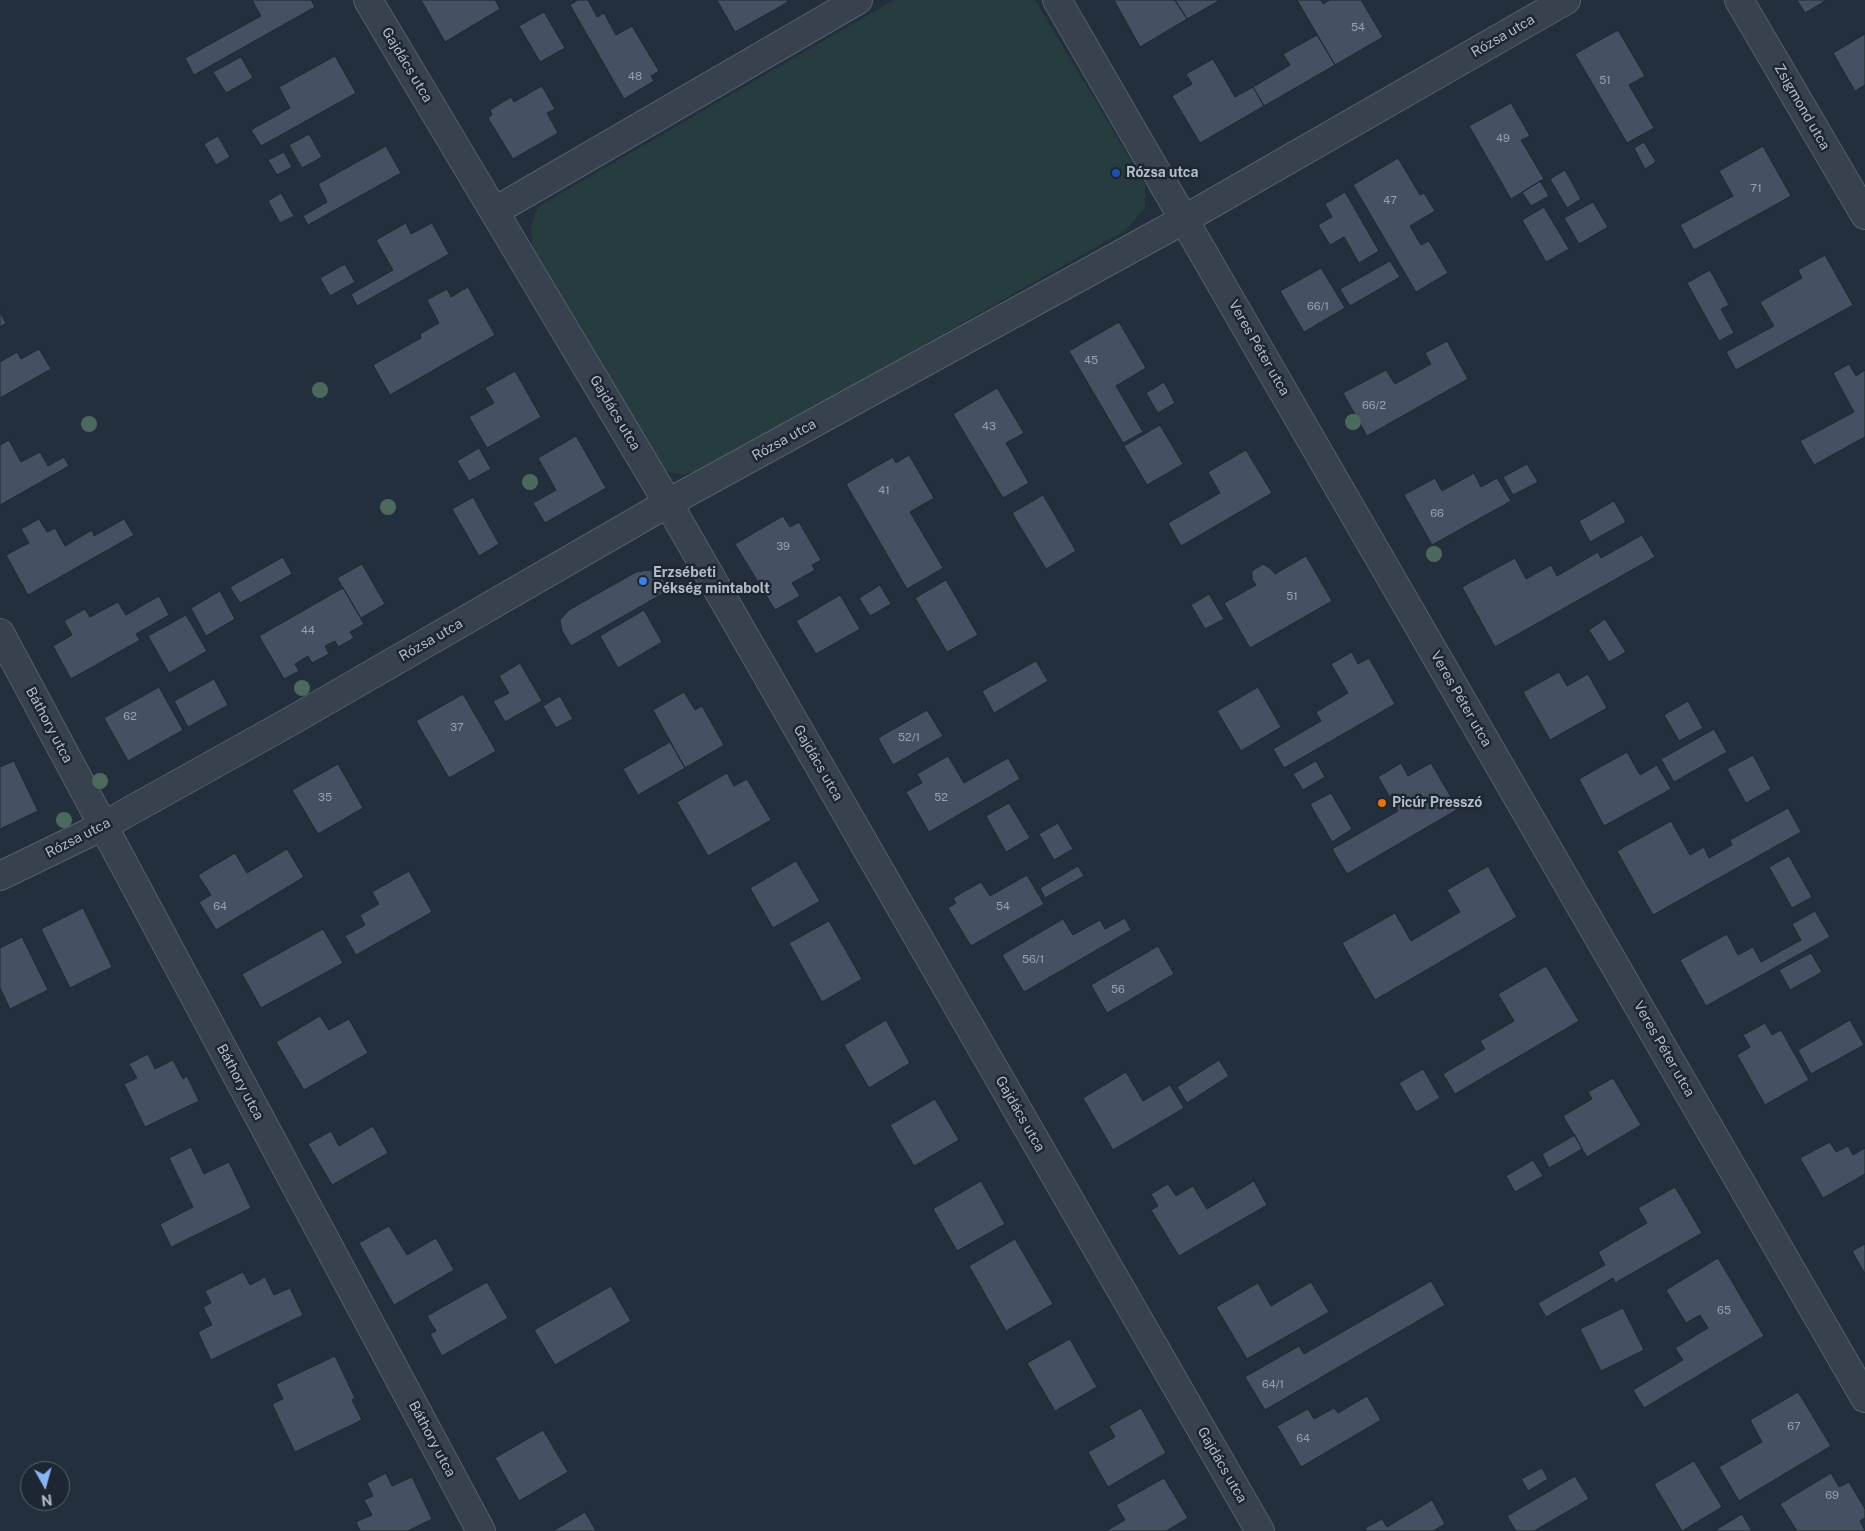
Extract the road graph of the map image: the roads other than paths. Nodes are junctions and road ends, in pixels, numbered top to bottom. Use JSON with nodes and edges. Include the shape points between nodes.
{"nodes":[{"id":1,"x":368,"y":0,"type":"edge"},
{"id":2,"x":858,"y":0,"type":"edge"},
{"id":3,"x":1057,"y":0,"type":"edge"},
{"id":4,"x":1566,"y":0,"type":"edge"},
{"id":5,"x":1739,"y":0,"type":"edge"},
{"id":6,"x":495,"y":211,"type":"junction"},
{"id":7,"x":1865,"y":215,"type":"edge"},
{"id":8,"x":1185,"y":219,"type":"junction"},
{"id":9,"x":668,"y":503,"type":"junction"},
{"id":10,"x":0,"y":633,"type":"edge"},
{"id":11,"x":103,"y":826,"type":"junction"},
{"id":12,"x":0,"y":876,"type":"edge"},
{"id":13,"x":1865,"y":1398,"type":"edge"},
{"id":14,"x":481,"y":1531,"type":"edge"},
{"id":15,"x":1260,"y":1531,"type":"edge"}],
"edges":[{"from":1,"to":6,"type":"street","name":"Gajdács utca"},
{"from":2,"to":6,"type":"street"},
{"from":3,"to":8,"type":"street","name":"Veres Péter utca"},
{"from":4,"to":8,"type":"street","name":"Rózsa utca"},
{"from":5,"to":7,"type":"street","name":"Zsigmond utca"},
{"from":6,"to":9,"type":"street","name":"Gajdács utca"},
{"from":8,"to":9,"type":"street","name":"Rózsa utca"},
{"from":8,"to":13,"type":"street","name":"Veres Péter utca"},
{"from":9,"to":11,"type":"street","name":"Rózsa utca"},
{"from":9,"to":15,"type":"street","name":"Gajdács utca"},
{"from":10,"to":11,"type":"street","name":"Báthory utca"},
{"from":11,"to":12,"type":"street","name":"Rózsa utca"},
{"from":11,"to":14,"type":"street","name":"Báthory utca"}]}
